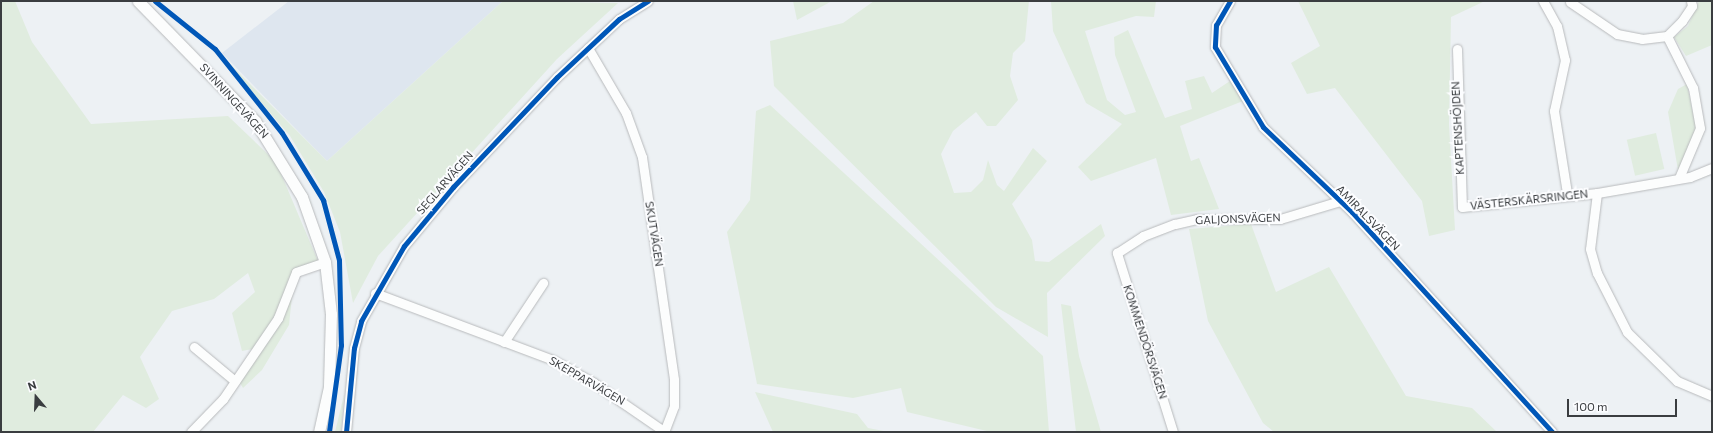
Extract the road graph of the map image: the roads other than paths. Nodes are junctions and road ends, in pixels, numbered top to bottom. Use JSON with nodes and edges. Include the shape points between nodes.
{"nodes":[{"id":1,"x":138,"y":1,"type":"edge"},
{"id":2,"x":648,"y":1,"type":"edge"},
{"id":3,"x":1230,"y":1,"type":"edge"},
{"id":4,"x":1543,"y":1,"type":"edge"},
{"id":5,"x":1691,"y":1,"type":"edge"},
{"id":6,"x":1570,"y":2,"type":"dead end"},
{"id":7,"x":1668,"y":36,"type":"junction"},
{"id":8,"x":588,"y":48,"type":"junction"},
{"id":9,"x":1457,"y":49,"type":"dead end"},
{"id":10,"x":1712,"y":168,"type":"edge"},
{"id":11,"x":1679,"y":178,"type":"junction"},
{"id":12,"x":1597,"y":193,"type":"junction"},
{"id":13,"x":1567,"y":194,"type":"junction"},
{"id":14,"x":1340,"y":200,"type":"junction"},
{"id":15,"x":1462,"y":207,"type":"joint"},
{"id":16,"x":1116,"y":253,"type":"joint"},
{"id":17,"x":325,"y":262,"type":"junction"},
{"id":18,"x":543,"y":283,"type":"dead end"},
{"id":19,"x":375,"y":293,"type":"junction"},
{"id":20,"x":504,"y":342,"type":"junction"},
{"id":21,"x":194,"y":347,"type":"dead end"},
{"id":22,"x":235,"y":381,"type":"junction"},
{"id":23,"x":1712,"y":396,"type":"edge"},
{"id":24,"x":191,"y":432,"type":"edge"},
{"id":25,"x":319,"y":432,"type":"edge"},
{"id":26,"x":346,"y":432,"type":"edge"},
{"id":27,"x":665,"y":432,"type":"edge"},
{"id":28,"x":1173,"y":432,"type":"edge"},
{"id":29,"x":1552,"y":432,"type":"edge"}],
"edges":[{"from":1,"to":17,"type":"main road","name":"SVINNINGEVÄGEN","via":[[205,68],[270,141],[302,197]]},
{"from":2,"to":8,"type":"street","name":"SEGLARVÄGEN","via":[[619,19]]},
{"from":3,"to":14,"type":"street","name":"AMIRALSVÄGEN","via":[[1220,14],[1214,36],[1215,47],[1264,127]]},
{"from":4,"to":13,"type":"street","via":[[1557,26],[1565,60],[1554,111]]},
{"from":5,"to":7,"type":"street","via":[[1692,6]]},
{"from":6,"to":7,"type":"street","via":[[1617,34],[1642,39]]},
{"from":7,"to":11,"type":"street","via":[[1693,88],[1700,128]]},
{"from":8,"to":19,"type":"street","name":"SEGLARVÄGEN","via":[[453,187],[404,246]]},
{"from":8,"to":27,"type":"street","name":"SKUTVÄGEN","via":[[626,113],[642,157],[674,380],[674,406]]},
{"from":9,"to":15,"type":"street","name":"KAPTENSHÖJDEN"},
{"from":10,"to":11,"type":"street","name":"VÄSTERSKÄRSRINGEN"},
{"from":11,"to":12,"type":"street","name":"VÄSTERSKÄRSRINGEN"},
{"from":12,"to":13,"type":"street","name":"VÄSTERSKÄRSRINGEN"},
{"from":12,"to":23,"type":"street","name":"VÄSTERSKÄRSRINGEN","via":[[1590,225],[1592,259],[1623,326],[1677,381]]},
{"from":13,"to":15,"type":"street","name":"VÄSTERSKÄRSRINGEN"},
{"from":14,"to":16,"type":"street","name":"GALJONSVÄGEN","via":[[1280,219],[1182,222],[1143,236]]},
{"from":14,"to":29,"type":"street","name":"AMIRALSVÄGEN"},
{"from":16,"to":28,"type":"street","name":"KOMMENDÖRSVÄGEN"},
{"from":17,"to":22,"type":"street","via":[[296,272],[278,318]]},
{"from":17,"to":25,"type":"main road","name":"SVINNINGEVÄGEN","via":[[331,314],[331,362]]},
{"from":18,"to":20,"type":"street"},
{"from":19,"to":20,"type":"street","name":"SKEPPARVÄGEN"},
{"from":19,"to":26,"type":"street","name":"SEGLARVÄGEN","via":[[354,348]]},
{"from":20,"to":27,"type":"street","name":"SKEPPARVÄGEN","via":[[553,360],[594,383]]},
{"from":21,"to":22,"type":"street"},
{"from":22,"to":24,"type":"street"}]}
